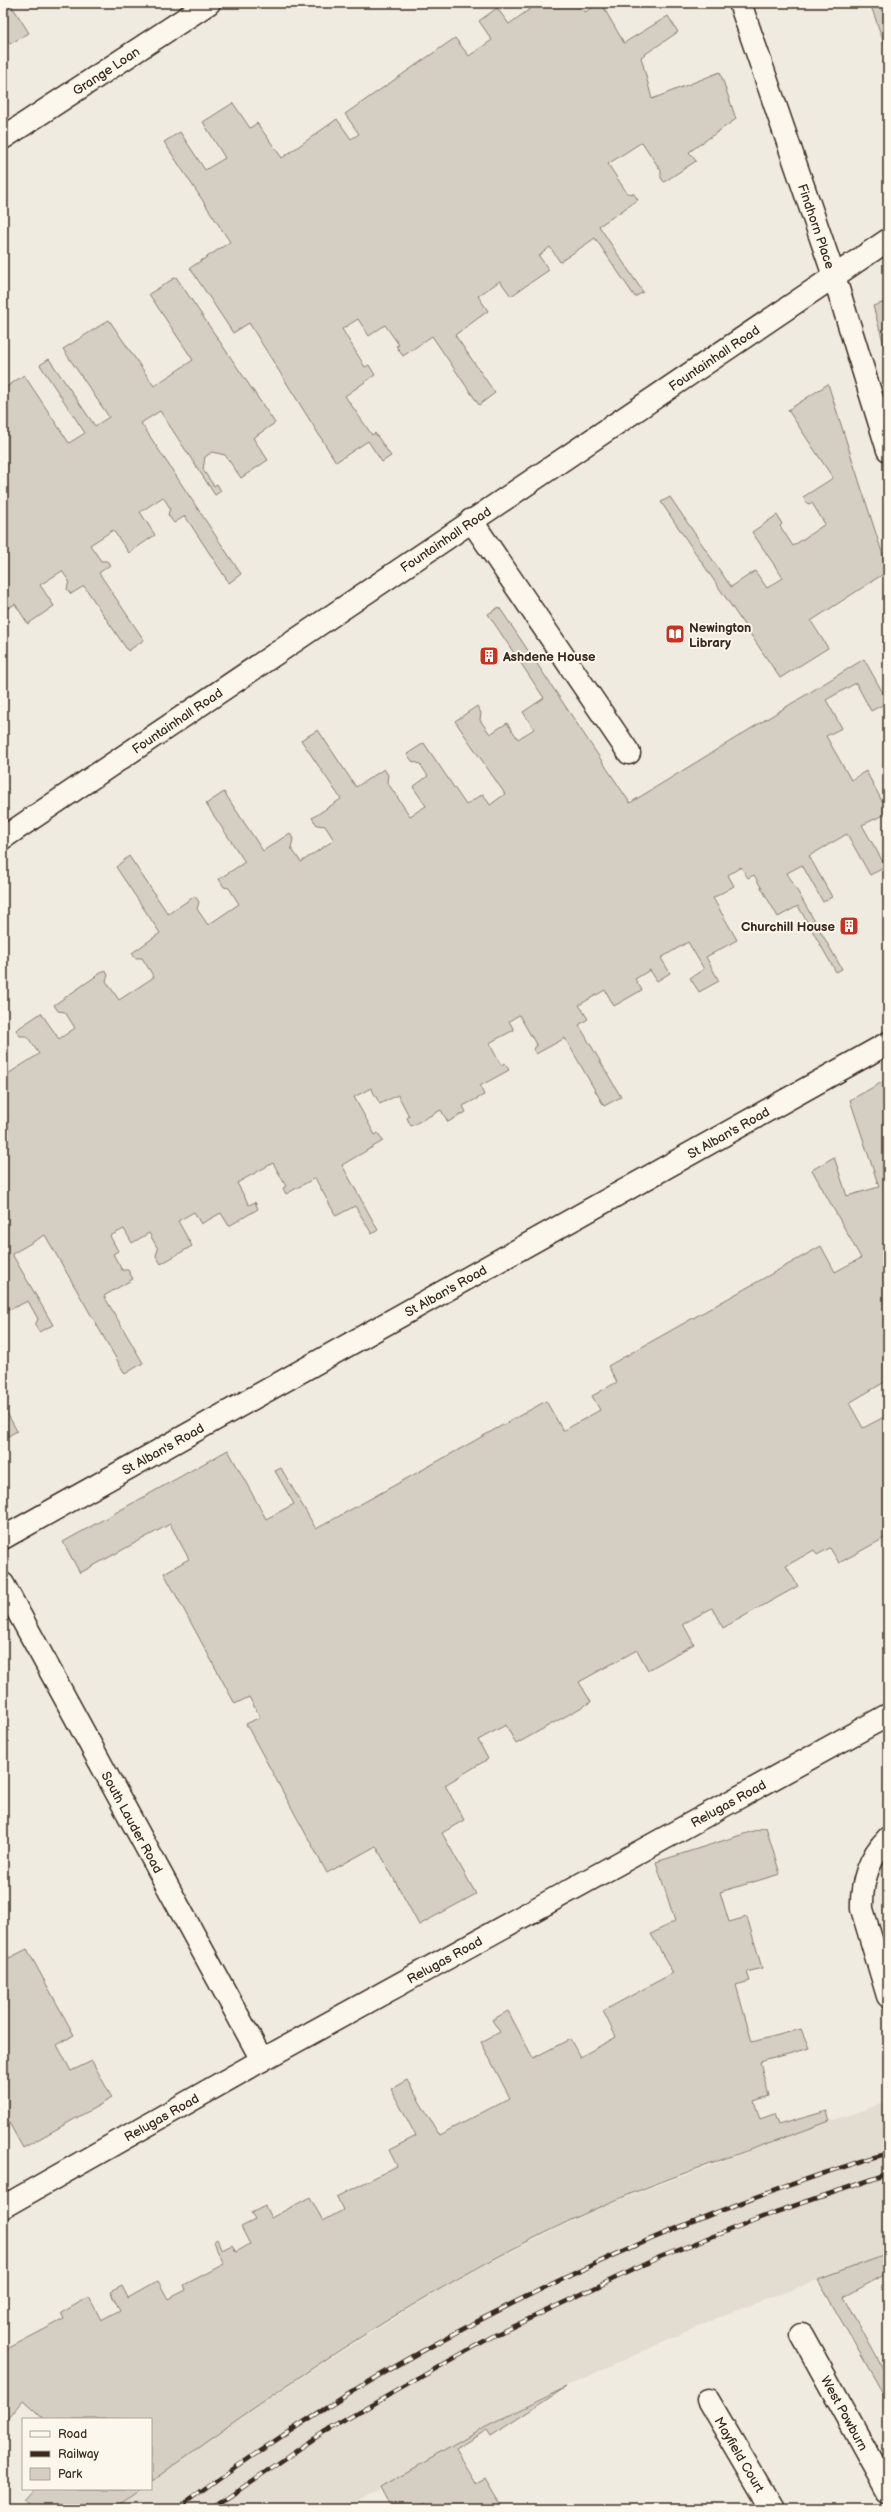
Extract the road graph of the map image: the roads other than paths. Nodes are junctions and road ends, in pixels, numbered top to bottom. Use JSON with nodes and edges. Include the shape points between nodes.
{"nodes":[{"id":1,"x":209,"y":3,"type":"edge"},
{"id":2,"x":740,"y":3,"type":"edge"},
{"id":3,"x":3,"y":138,"type":"edge"},
{"id":4,"x":888,"y":240,"type":"edge"},
{"id":5,"x":834,"y":276,"type":"junction"},
{"id":6,"x":888,"y":450,"type":"edge"},
{"id":7,"x":471,"y":520,"type":"junction"},
{"id":8,"x":629,"y":753,"type":"dead end"},
{"id":9,"x":3,"y":838,"type":"edge"},
{"id":10,"x":888,"y":1043,"type":"edge"},
{"id":11,"x":3,"y":1538,"type":"edge"},
{"id":12,"x":3,"y":1584,"type":"edge"},
{"id":13,"x":888,"y":1715,"type":"edge"},
{"id":14,"x":888,"y":1838,"type":"edge"},
{"id":15,"x":888,"y":1996,"type":"edge"},
{"id":16,"x":262,"y":2060,"type":"junction"},
{"id":17,"x":3,"y":2207,"type":"edge"},
{"id":18,"x":802,"y":2335,"type":"dead end"},
{"id":19,"x":708,"y":2400,"type":"dead end"},
{"id":20,"x":888,"y":2491,"type":"edge"},
{"id":21,"x":772,"y":2509,"type":"edge"}],
"edges":[{"from":1,"to":3,"type":"street","name":"Grange Loan"},
{"from":2,"to":5,"type":"street","name":"Findhorn Place"},
{"from":4,"to":5,"type":"street","name":"Fountainhall Road"},
{"from":5,"to":6,"type":"street","name":"Findhorn Place"},
{"from":5,"to":7,"type":"street","name":"Fountainhall Road"},
{"from":7,"to":8,"type":"street"},
{"from":7,"to":9,"type":"street","name":"Fountainhall Road"},
{"from":10,"to":11,"type":"street","name":"St Alban's Road"},
{"from":12,"to":16,"type":"street","name":"South Lauder Road"},
{"from":13,"to":16,"type":"street","name":"Relugas Road"},
{"from":14,"to":15,"type":"street","via":[[871,1861],[862,1895],[862,1909]]},
{"from":16,"to":17,"type":"street","name":"Relugas Road"},
{"from":18,"to":20,"type":"street","name":"West Powburn"},
{"from":19,"to":21,"type":"street","name":"Mayfield Court"}]}
